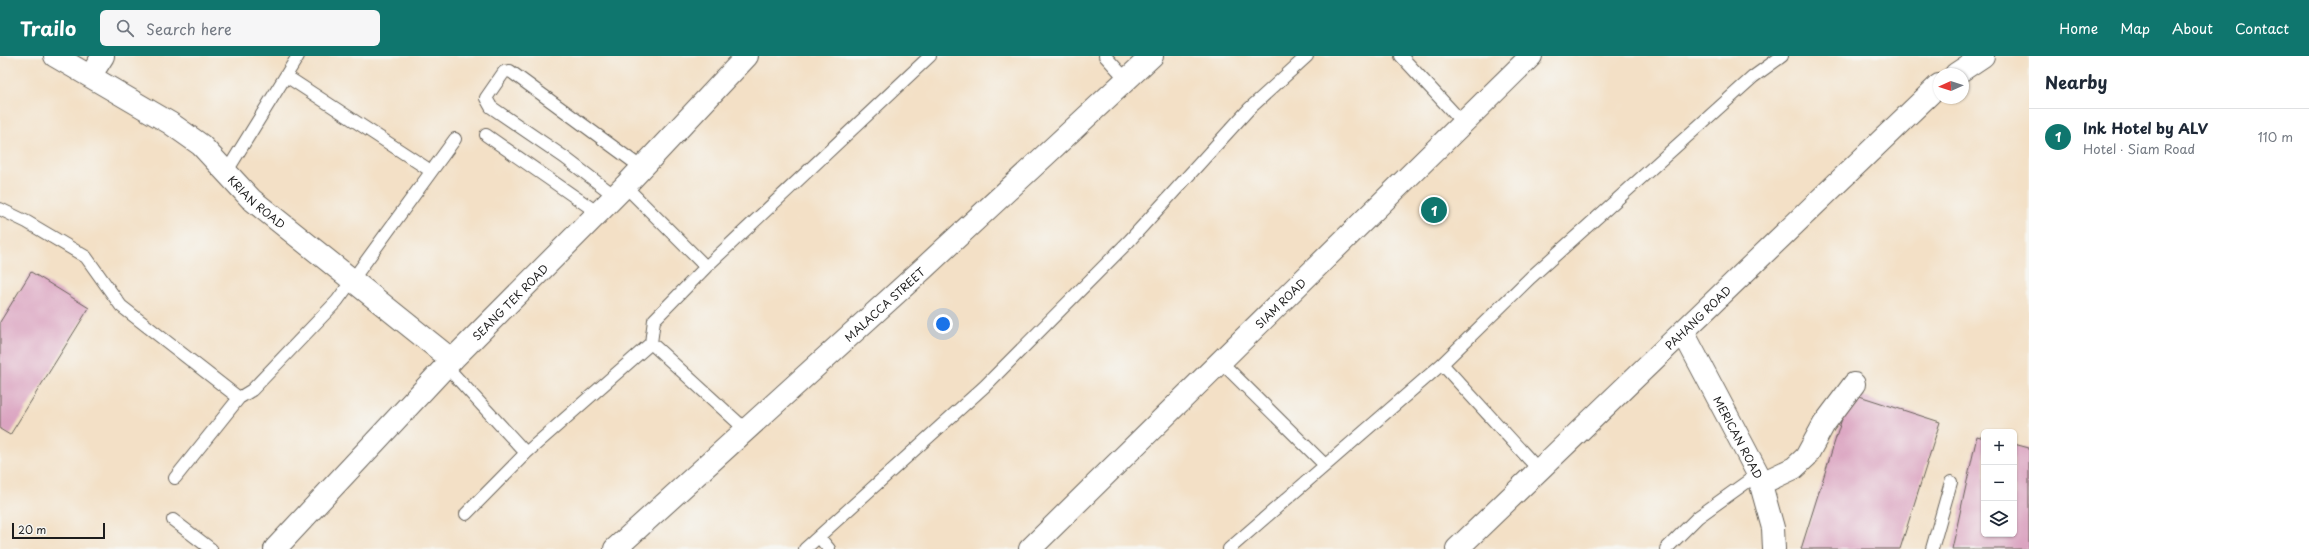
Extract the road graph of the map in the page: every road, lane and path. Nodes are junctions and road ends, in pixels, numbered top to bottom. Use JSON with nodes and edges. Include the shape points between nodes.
{"nodes":[{"id":1,"x":55,"y":56,"type":"edge"},
{"id":2,"x":103,"y":56,"type":"edge"},
{"id":3,"x":747,"y":56,"type":"edge"},
{"id":4,"x":930,"y":56,"type":"edge"},
{"id":5,"x":1105,"y":56,"type":"edge"},
{"id":6,"x":1152,"y":56,"type":"edge"},
{"id":7,"x":1307,"y":56,"type":"edge"},
{"id":8,"x":1401,"y":56,"type":"edge"},
{"id":9,"x":1531,"y":56,"type":"edge"},
{"id":10,"x":1782,"y":56,"type":"edge"},
{"id":11,"x":1983,"y":56,"type":"edge"},
{"id":12,"x":294,"y":57,"type":"edge"},
{"id":13,"x":1965,"y":68,"type":"edge"},
{"id":14,"x":91,"y":75,"type":"junction"},
{"id":15,"x":286,"y":76,"type":"junction"},
{"id":16,"x":1126,"y":79,"type":"junction"},
{"id":17,"x":1933,"y":91,"type":"edge"},
{"id":18,"x":1463,"y":123,"type":"junction"},
{"id":19,"x":486,"y":135,"type":"dead end"},
{"id":20,"x":455,"y":138,"type":"dead end"},
{"id":21,"x":642,"y":168,"type":"junction"},
{"id":22,"x":227,"y":171,"type":"junction"},
{"id":23,"x":432,"y":171,"type":"junction"},
{"id":24,"x":620,"y":191,"type":"junction"},
{"id":25,"x":0,"y":209,"type":"edge"},
{"id":26,"x":598,"y":213,"type":"junction"},
{"id":27,"x":706,"y":266,"type":"junction"},
{"id":28,"x":354,"y":280,"type":"junction"},
{"id":29,"x":1683,"y":332,"type":"junction"},
{"id":30,"x":651,"y":342,"type":"junction"},
{"id":31,"x":1221,"y":362,"type":"junction"},
{"id":32,"x":449,"y":363,"type":"junction"},
{"id":33,"x":1442,"y":364,"type":"junction"},
{"id":34,"x":1854,"y":384,"type":"dead end"},
{"id":35,"x":239,"y":398,"type":"junction"},
{"id":36,"x":745,"y":429,"type":"junction"},
{"id":37,"x":526,"y":453,"type":"junction"},
{"id":38,"x":1325,"y":465,"type":"junction"},
{"id":39,"x":1539,"y":470,"type":"junction"},
{"id":40,"x":175,"y":478,"type":"dead end"},
{"id":41,"x":1760,"y":478,"type":"junction"},
{"id":42,"x":1951,"y":482,"type":"dead end"},
{"id":43,"x":466,"y":514,"type":"dead end"},
{"id":44,"x":173,"y":520,"type":"dead end"},
{"id":45,"x":819,"y":537,"type":"junction"},
{"id":46,"x":211,"y":549,"type":"edge"},
{"id":47,"x":275,"y":549,"type":"edge"},
{"id":48,"x":615,"y":549,"type":"edge"},
{"id":49,"x":805,"y":549,"type":"edge"},
{"id":50,"x":829,"y":549,"type":"edge"},
{"id":51,"x":1030,"y":549,"type":"edge"},
{"id":52,"x":1229,"y":549,"type":"edge"},
{"id":53,"x":1457,"y":549,"type":"edge"},
{"id":54,"x":1666,"y":549,"type":"edge"},
{"id":55,"x":1774,"y":549,"type":"edge"},
{"id":56,"x":1932,"y":549,"type":"edge"}],
"edges":[{"from":1,"to":14,"type":"street","name":"KRIAN ROAD"},
{"from":2,"to":14,"type":"street"},
{"from":3,"to":21,"type":"street","name":"SEANG TEK ROAD"},
{"from":4,"to":27,"type":"lane"},
{"from":5,"to":16,"type":"lane"},
{"from":6,"to":16,"type":"street","name":"MALACCA STREET"},
{"from":7,"to":45,"type":"lane","via":[[1249,109],[1129,241],[984,386]]},
{"from":8,"to":18,"type":"lane"},
{"from":9,"to":18,"type":"street","name":"SIAM ROAD"},
{"from":10,"to":33,"type":"lane","via":[[1753,77],[1530,278]]},
{"from":11,"to":13,"type":"street"},
{"from":12,"to":15,"type":"lane"},
{"from":14,"to":22,"type":"street","name":"KRIAN ROAD","via":[[170,122],[201,145]]},
{"from":15,"to":22,"type":"lane"},
{"from":15,"to":23,"type":"lane"},
{"from":16,"to":36,"type":"street","name":"MALACCA STREET","via":[[924,268]]},
{"from":17,"to":29,"type":"street","name":"PAHANG ROAD"},
{"from":18,"to":31,"type":"street","name":"SIAM ROAD"},
{"from":19,"to":26,"type":"lane"},
{"from":20,"to":23,"type":"lane"},
{"from":21,"to":24,"type":"street","name":"SEANG TEK ROAD"},
{"from":21,"to":24,"type":"lane","via":[[510,71],[504,72],[486,98],[491,107],[564,157]]},
{"from":22,"to":28,"type":"street","name":"KRIAN ROAD","via":[[251,199]]},
{"from":23,"to":28,"type":"lane"},
{"from":24,"to":26,"type":"street","name":"SEANG TEK ROAD"},
{"from":24,"to":27,"type":"lane"},
{"from":25,"to":35,"type":"lane","via":[[86,257],[121,306]]},
{"from":26,"to":32,"type":"street","name":"SEANG TEK ROAD"},
{"from":27,"to":30,"type":"lane","via":[[654,320]]},
{"from":28,"to":32,"type":"street","name":"KRIAN ROAD"},
{"from":28,"to":35,"type":"lane","via":[[252,390]]},
{"from":29,"to":39,"type":"street","name":"PAHANG ROAD"},
{"from":29,"to":41,"type":"street","name":"MERICAN ROAD"},
{"from":30,"to":36,"type":"lane"},
{"from":30,"to":37,"type":"lane"},
{"from":31,"to":38,"type":"lane"},
{"from":31,"to":51,"type":"street","name":"SIAM ROAD"},
{"from":32,"to":37,"type":"lane"},
{"from":32,"to":47,"type":"street","name":"SEANG TEK ROAD"},
{"from":33,"to":38,"type":"lane"},
{"from":33,"to":39,"type":"lane"},
{"from":34,"to":41,"type":"street","via":[[1824,424],[1806,457],[1794,468]]},
{"from":35,"to":40,"type":"lane"},
{"from":36,"to":48,"type":"street","name":"MALACCA STREET"},
{"from":37,"to":43,"type":"lane"},
{"from":38,"to":52,"type":"lane"},
{"from":39,"to":53,"type":"street","name":"PAHANG ROAD"},
{"from":41,"to":54,"type":"lane","via":[[1698,517]]},
{"from":41,"to":55,"type":"street","name":"MERICAN ROAD","via":[[1773,528]]},
{"from":42,"to":56,"type":"lane"},
{"from":44,"to":46,"type":"lane"},
{"from":45,"to":49,"type":"lane"},
{"from":45,"to":50,"type":"lane"}]}
